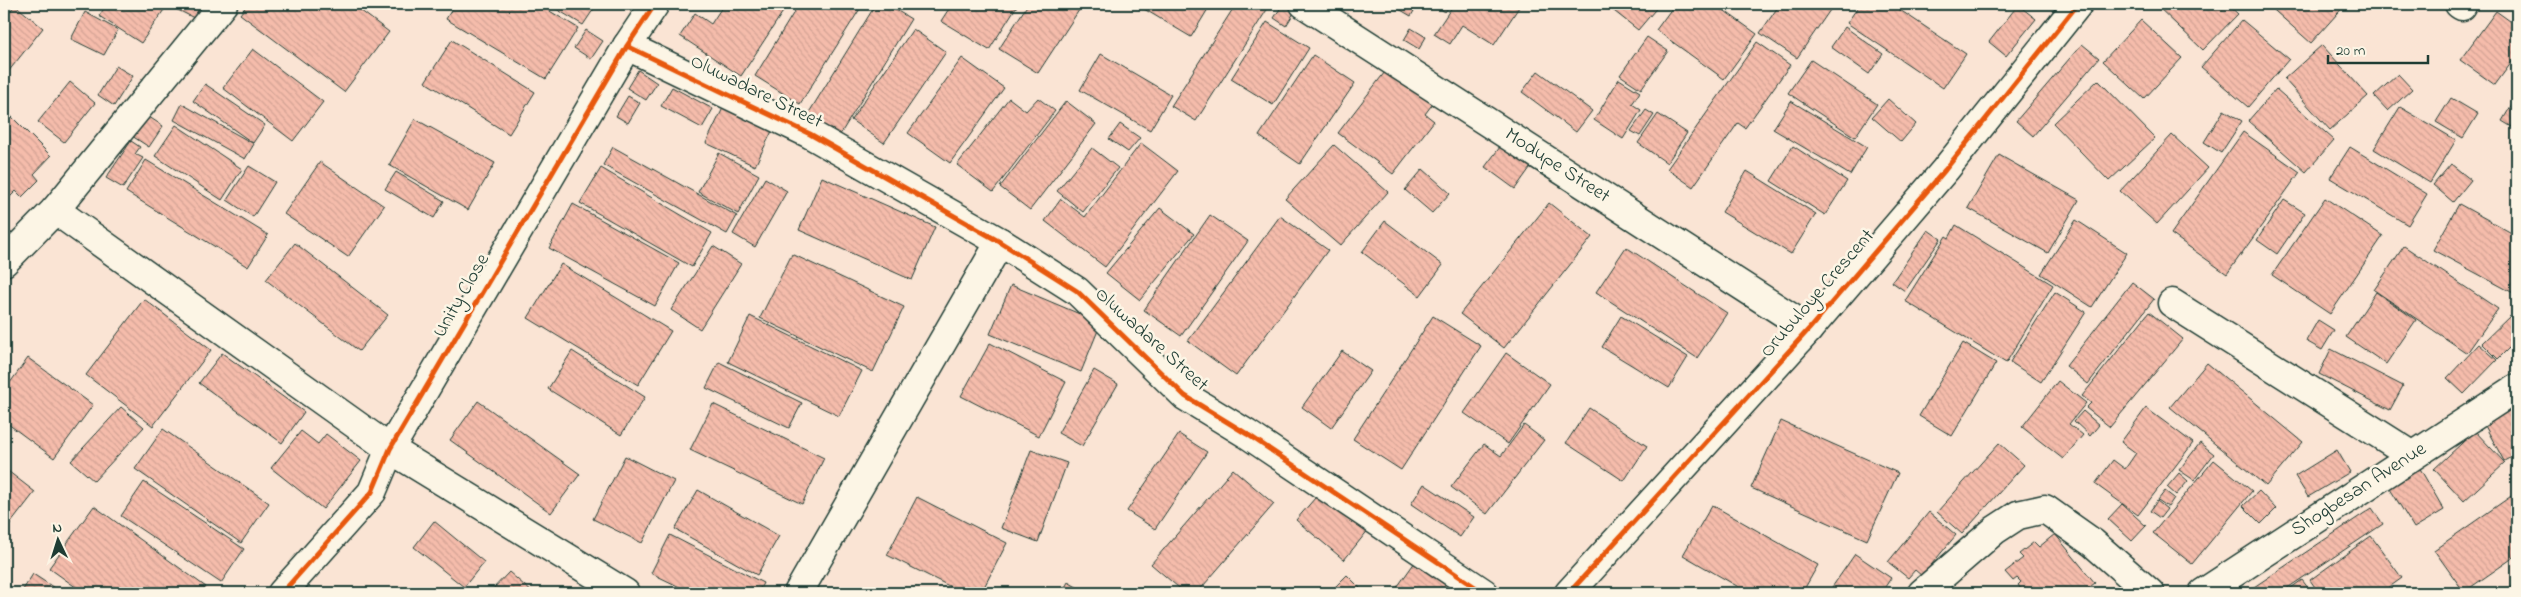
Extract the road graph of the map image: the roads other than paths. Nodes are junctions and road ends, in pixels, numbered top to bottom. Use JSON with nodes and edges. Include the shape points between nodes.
{"nodes":[{"id":1,"x":223,"y":4,"type":"edge"},
{"id":2,"x":655,"y":4,"type":"edge"},
{"id":3,"x":1304,"y":4,"type":"edge"},
{"id":4,"x":2078,"y":4,"type":"edge"},
{"id":5,"x":627,"y":46,"type":"junction"},
{"id":6,"x":55,"y":210,"type":"junction"},
{"id":7,"x":1000,"y":242,"type":"junction"},
{"id":8,"x":4,"y":262,"type":"edge"},
{"id":9,"x":2172,"y":303,"type":"dead end"},
{"id":10,"x":1809,"y":329,"type":"junction"},
{"id":11,"x":2517,"y":388,"type":"edge"},
{"id":12,"x":390,"y":448,"type":"junction"},
{"id":13,"x":2412,"y":455,"type":"junction"},
{"id":14,"x":282,"y":593,"type":"edge"},
{"id":15,"x":625,"y":593,"type":"edge"},
{"id":16,"x":798,"y":593,"type":"edge"},
{"id":17,"x":1484,"y":593,"type":"edge"},
{"id":18,"x":1569,"y":593,"type":"edge"},
{"id":19,"x":1922,"y":593,"type":"edge"},
{"id":20,"x":2150,"y":593,"type":"edge"},
{"id":21,"x":2203,"y":593,"type":"edge"}],
"edges":[{"from":1,"to":6,"type":"street"},
{"from":2,"to":5,"type":"street","name":"Unity Close"},
{"from":3,"to":10,"type":"street","name":"Modupe Street"},
{"from":4,"to":10,"type":"street","name":"Orubuloye Crescent","via":[[1945,170]]},
{"from":5,"to":7,"type":"street","name":"Oluwadare Street","via":[[810,134]]},
{"from":5,"to":12,"type":"street","name":"Unity Close"},
{"from":6,"to":8,"type":"street"},
{"from":6,"to":12,"type":"street"},
{"from":7,"to":16,"type":"street"},
{"from":7,"to":17,"type":"street","name":"Oluwadare Street","via":[[1077,291],[1185,396]]},
{"from":9,"to":13,"type":"street"},
{"from":10,"to":18,"type":"street","name":"Orubuloye Crescent"},
{"from":11,"to":13,"type":"street","name":"Shogbesan Avenue"},
{"from":12,"to":14,"type":"street","name":"Unity Close","via":[[372,492]]},
{"from":12,"to":15,"type":"street"},
{"from":13,"to":21,"type":"street","name":"Shogbesan Avenue"},
{"from":19,"to":20,"type":"street","via":[[1995,530],[2018,515],[2045,508],[2093,543]]}]}
